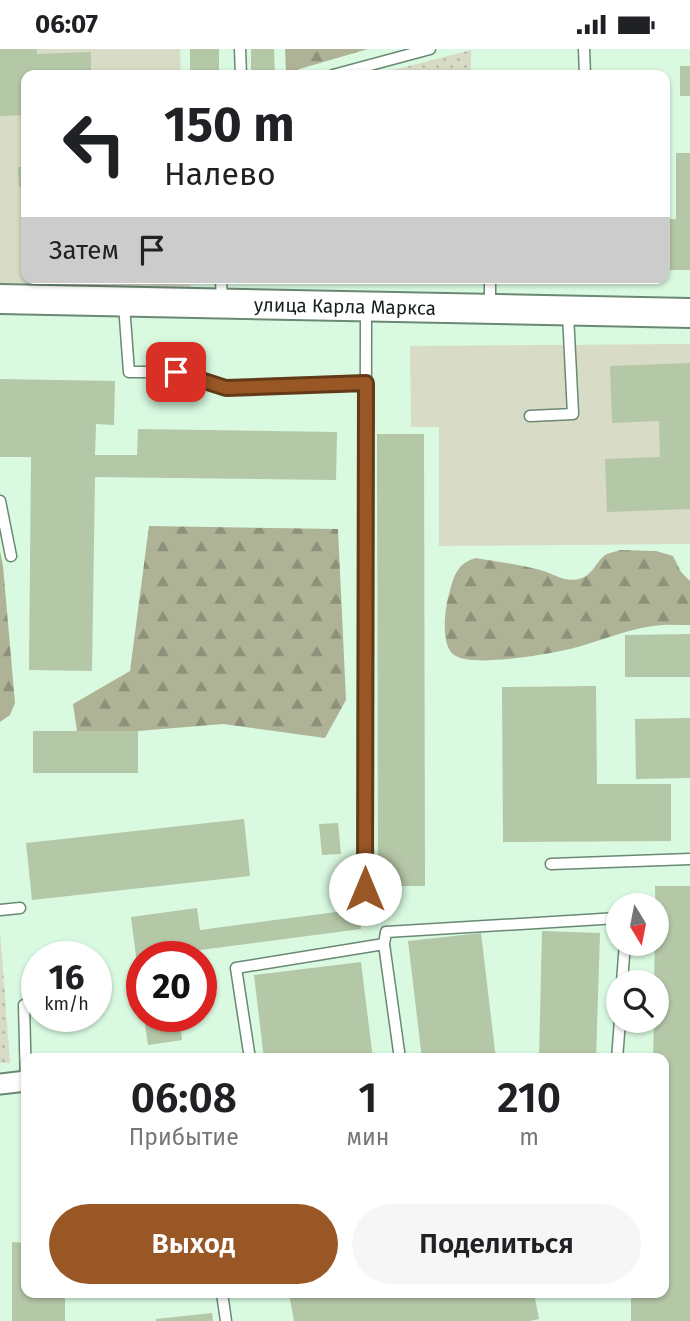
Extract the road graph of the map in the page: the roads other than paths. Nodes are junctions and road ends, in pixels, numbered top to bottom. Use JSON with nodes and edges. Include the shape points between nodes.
{"nodes":[{"id":1,"x":240,"y":49,"type":"edge"},
{"id":2,"x":430,"y":49,"type":"edge"},
{"id":3,"x":584,"y":49,"type":"edge"},
{"id":4,"x":241,"y":70,"type":"edge"},
{"id":5,"x":352,"y":70,"type":"edge"},
{"id":6,"x":585,"y":70,"type":"edge"},
{"id":7,"x":490,"y":284,"type":"edge"},
{"id":8,"x":221,"y":291,"type":"edge"},
{"id":9,"x":0,"y":299,"type":"edge"},
{"id":10,"x":123,"y":301,"type":"junction"},
{"id":11,"x":366,"y":306,"type":"junction"},
{"id":12,"x":490,"y":309,"type":"junction"},
{"id":13,"x":568,"y":310,"type":"junction"},
{"id":14,"x":690,"y":313,"type":"edge"},
{"id":15,"x":366,"y":383,"type":"junction"},
{"id":16,"x":530,"y":416,"type":"dead end"},
{"id":17,"x":0,"y":501,"type":"edge"},
{"id":18,"x":11,"y":556,"type":"dead end"},
{"id":19,"x":690,"y":859,"type":"edge"},
{"id":20,"x":551,"y":865,"type":"dead end"},
{"id":21,"x":365,"y":889,"type":"dead end"},
{"id":22,"x":20,"y":908,"type":"dead end"},
{"id":23,"x":0,"y":909,"type":"edge"},
{"id":24,"x":606,"y":919,"type":"edge"},
{"id":25,"x":384,"y":944,"type":"junction"},
{"id":26,"x":25,"y":1032,"type":"edge"},
{"id":27,"x":619,"y":1033,"type":"edge"},
{"id":28,"x":25,"y":1053,"type":"edge"},
{"id":29,"x":249,"y":1053,"type":"edge"},
{"id":30,"x":399,"y":1053,"type":"edge"},
{"id":31,"x":617,"y":1053,"type":"edge"},
{"id":32,"x":21,"y":1082,"type":"edge"},
{"id":33,"x":0,"y":1084,"type":"edge"},
{"id":34,"x":223,"y":1298,"type":"edge"},
{"id":35,"x":226,"y":1321,"type":"edge"}],
"edges":[{"from":1,"to":4,"type":"lane"},
{"from":2,"to":5,"type":"lane"},
{"from":3,"to":6,"type":"lane"},
{"from":7,"to":12,"type":"lane"},
{"from":8,"to":10,"type":"street","name":"улица Карла Маркса"},
{"from":8,"to":11,"type":"street","name":"улица Карла Маркса"},
{"from":9,"to":10,"type":"street","name":"улица Карла Маркса"},
{"from":10,"to":15,"type":"lane","via":[[129,373],[176,372],[226,388]]},
{"from":11,"to":12,"type":"street","name":"улица Карла Маркса"},
{"from":11,"to":15,"type":"lane"},
{"from":12,"to":13,"type":"street","name":"улица Карла Маркса"},
{"from":13,"to":14,"type":"street","name":"улица Карла Маркса"},
{"from":13,"to":16,"type":"lane","via":[[573,414]]},
{"from":15,"to":21,"type":"lane"},
{"from":17,"to":18,"type":"lane"},
{"from":19,"to":20,"type":"lane"},
{"from":22,"to":23,"type":"lane"},
{"from":24,"to":25,"type":"lane","via":[[386,932]]},
{"from":25,"to":29,"type":"lane","via":[[236,968]]},
{"from":25,"to":30,"type":"lane"},
{"from":26,"to":28,"type":"lane"},
{"from":27,"to":31,"type":"lane"},
{"from":32,"to":33,"type":"street"},
{"from":34,"to":35,"type":"lane"}]}
